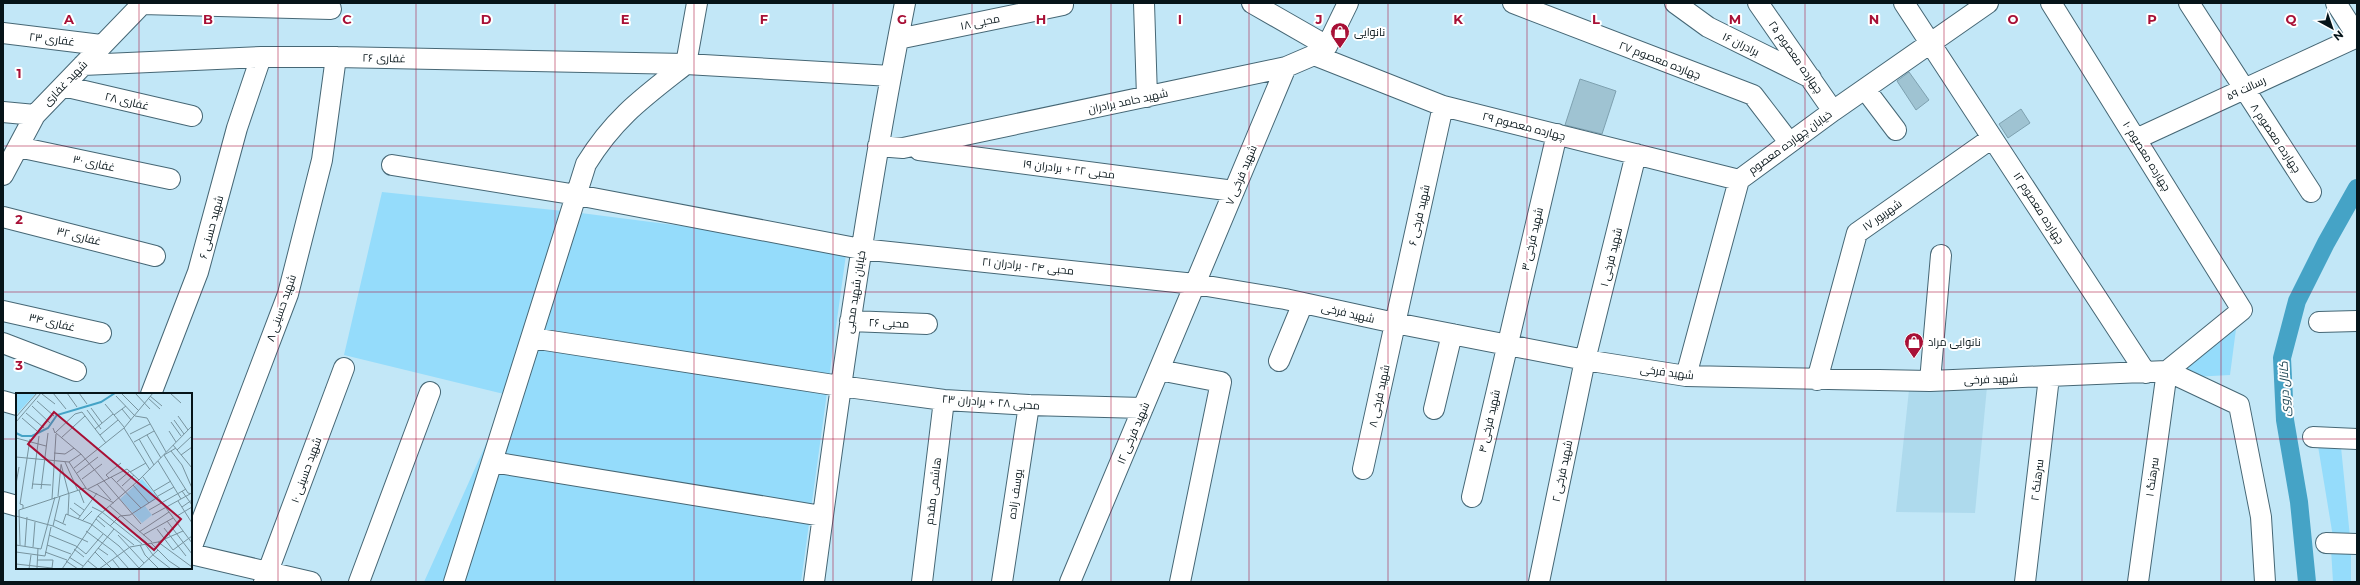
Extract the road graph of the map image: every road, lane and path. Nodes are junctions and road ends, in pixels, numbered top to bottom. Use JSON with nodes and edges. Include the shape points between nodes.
{"nodes":[{"id":1,"x":697,"y":3,"type":"edge"},
{"id":2,"x":905,"y":3,"type":"edge"},
{"id":3,"x":1144,"y":3,"type":"edge"},
{"id":4,"x":1252,"y":3,"type":"edge"},
{"id":5,"x":1348,"y":3,"type":"edge"},
{"id":6,"x":1513,"y":3,"type":"edge"},
{"id":7,"x":1675,"y":3,"type":"edge"},
{"id":8,"x":1758,"y":3,"type":"edge"},
{"id":9,"x":1904,"y":3,"type":"edge"},
{"id":10,"x":1988,"y":3,"type":"edge"},
{"id":11,"x":2051,"y":3,"type":"edge"},
{"id":12,"x":2189,"y":3,"type":"edge"},
{"id":13,"x":2336,"y":3,"type":"edge"},
{"id":14,"x":142,"y":4,"type":"edge"},
{"id":15,"x":1063,"y":5,"type":"dead end"},
{"id":16,"x":331,"y":9,"type":"dead end"},
{"id":17,"x":1965,"y":10,"type":"edge"},
{"id":18,"x":3,"y":33,"type":"edge"},
{"id":19,"x":2357,"y":37,"type":"edge"},
{"id":20,"x":898,"y":39,"type":"junction"},
{"id":21,"x":1931,"y":44,"type":"junction"},
{"id":22,"x":102,"y":45,"type":"junction"},
{"id":23,"x":1320,"y":50,"type":"junction"},
{"id":24,"x":261,"y":57,"type":"junction"},
{"id":25,"x":336,"y":57,"type":"junction"},
{"id":26,"x":686,"y":64,"type":"junction"},
{"id":27,"x":83,"y":65,"type":"junction"},
{"id":28,"x":1286,"y":67,"type":"junction"},
{"id":29,"x":890,"y":76,"type":"junction"},
{"id":30,"x":1811,"y":78,"type":"junction"},
{"id":31,"x":63,"y":86,"type":"junction"},
{"id":32,"x":1865,"y":89,"type":"junction"},
{"id":33,"x":2243,"y":89,"type":"junction"},
{"id":34,"x":1147,"y":97,"type":"junction"},
{"id":35,"x":1443,"y":106,"type":"junction"},
{"id":36,"x":1833,"y":111,"type":"junction"},
{"id":37,"x":3,"y":112,"type":"edge"},
{"id":38,"x":35,"y":115,"type":"junction"},
{"id":39,"x":192,"y":116,"type":"dead end"},
{"id":40,"x":1896,"y":130,"type":"dead end"},
{"id":41,"x":1557,"y":134,"type":"junction"},
{"id":42,"x":1992,"y":138,"type":"junction"},
{"id":43,"x":2136,"y":139,"type":"junction"},
{"id":44,"x":1789,"y":142,"type":"junction"},
{"id":45,"x":878,"y":146,"type":"junction"},
{"id":46,"x":18,"y":147,"type":"junction"},
{"id":47,"x":903,"y":148,"type":"junction"},
{"id":48,"x":1636,"y":154,"type":"junction"},
{"id":49,"x":392,"y":165,"type":"dead end"},
{"id":50,"x":3,"y":175,"type":"edge"},
{"id":51,"x":170,"y":180,"type":"dead end"},
{"id":52,"x":1739,"y":180,"type":"junction"},
{"id":53,"x":1234,"y":191,"type":"junction"},
{"id":54,"x":2311,"y":192,"type":"dead end"},
{"id":55,"x":577,"y":195,"type":"junction"},
{"id":56,"x":3,"y":217,"type":"edge"},
{"id":57,"x":862,"y":249,"type":"junction"},
{"id":58,"x":1941,"y":255,"type":"dead end"},
{"id":59,"x":155,"y":256,"type":"dead end"},
{"id":60,"x":1196,"y":284,"type":"junction"},
{"id":61,"x":1303,"y":303,"type":"junction"},
{"id":62,"x":3,"y":311,"type":"edge"},
{"id":63,"x":850,"y":321,"type":"junction"},
{"id":64,"x":2357,"y":321,"type":"edge"},
{"id":65,"x":2319,"y":322,"type":"dead end"},
{"id":66,"x":927,"y":324,"type":"dead end"},
{"id":67,"x":1395,"y":324,"type":"junction"},
{"id":68,"x":101,"y":333,"type":"dead end"},
{"id":69,"x":1452,"y":334,"type":"junction"},
{"id":70,"x":532,"y":338,"type":"junction"},
{"id":71,"x":3,"y":343,"type":"edge"},
{"id":72,"x":1507,"y":345,"type":"junction"},
{"id":73,"x":1585,"y":360,"type":"junction"},
{"id":74,"x":1279,"y":361,"type":"dead end"},
{"id":75,"x":344,"y":368,"type":"dead end"},
{"id":76,"x":1159,"y":370,"type":"junction"},
{"id":77,"x":76,"y":371,"type":"dead end"},
{"id":78,"x":2167,"y":371,"type":"junction"},
{"id":79,"x":2146,"y":372,"type":"junction"},
{"id":80,"x":1686,"y":376,"type":"junction"},
{"id":81,"x":2049,"y":377,"type":"junction"},
{"id":82,"x":1817,"y":380,"type":"junction"},
{"id":83,"x":1930,"y":381,"type":"junction"},
{"id":84,"x":840,"y":386,"type":"junction"},
{"id":85,"x":430,"y":392,"type":"dead end"},
{"id":86,"x":151,"y":393,"type":"edge"},
{"id":87,"x":944,"y":400,"type":"junction"},
{"id":88,"x":3,"y":402,"type":"edge"},
{"id":89,"x":16,"y":405,"type":"edge"},
{"id":90,"x":1029,"y":405,"type":"junction"},
{"id":91,"x":1143,"y":408,"type":"junction"},
{"id":92,"x":1434,"y":409,"type":"dead end"},
{"id":93,"x":2313,"y":437,"type":"dead end"},
{"id":94,"x":2357,"y":438,"type":"edge"},
{"id":95,"x":492,"y":462,"type":"junction"},
{"id":96,"x":1363,"y":469,"type":"dead end"},
{"id":97,"x":1472,"y":497,"type":"dead end"},
{"id":98,"x":3,"y":502,"type":"edge"},
{"id":99,"x":16,"y":506,"type":"edge"},
{"id":100,"x":822,"y":516,"type":"junction"},
{"id":101,"x":2326,"y":543,"type":"dead end"},
{"id":102,"x":2357,"y":544,"type":"edge"},
{"id":103,"x":192,"y":546,"type":"edge"},
{"id":104,"x":192,"y":554,"type":"edge"},
{"id":105,"x":266,"y":577,"type":"edge"},
{"id":106,"x":311,"y":582,"type":"edge"},
{"id":107,"x":359,"y":582,"type":"edge"},
{"id":108,"x":454,"y":582,"type":"edge"},
{"id":109,"x":814,"y":582,"type":"edge"},
{"id":110,"x":922,"y":582,"type":"edge"},
{"id":111,"x":1002,"y":582,"type":"edge"},
{"id":112,"x":1070,"y":582,"type":"edge"},
{"id":113,"x":1180,"y":582,"type":"edge"},
{"id":114,"x":1539,"y":582,"type":"edge"},
{"id":115,"x":2025,"y":582,"type":"edge"},
{"id":116,"x":2138,"y":582,"type":"edge"},
{"id":117,"x":2265,"y":582,"type":"edge"}],
"edges":[{"from":1,"to":26,"type":"street"},
{"from":2,"to":20,"type":"street","name":"خیابان شهید محبی"},
{"from":3,"to":34,"type":"street"},
{"from":4,"to":23,"type":"street","name":"چهارده معصوم ۲۹"},
{"from":5,"to":23,"type":"street"},
{"from":6,"to":44,"type":"street","name":"چهارده معصوم ۲۷","via":[[1753,95]]},
{"from":7,"to":30,"type":"street","name":"برادران ۱۶","via":[[1708,28]]},
{"from":8,"to":30,"type":"street","name":"چهارده معصوم ۲۵"},
{"from":9,"to":21,"type":"street","name":"چهارده معصوم ۱۲"},
{"from":10,"to":17,"type":"street","name":"خیابان چهارده معصوم"},
{"from":11,"to":43,"type":"street","name":"چهارده معصوم ۱۰"},
{"from":12,"to":33,"type":"street","name":"چهارده معصوم ۸"},
{"from":13,"to":19,"type":"street"},
{"from":14,"to":16,"type":"street"},
{"from":14,"to":22,"type":"street","name":"شهید غفاری"},
{"from":15,"to":20,"type":"street","name":"محبی ۱۸"},
{"from":17,"to":21,"type":"street","name":"خیابان چهارده معصوم"},
{"from":18,"to":22,"type":"street","name":"غفاری ۲۳"},
{"from":19,"to":33,"type":"street","name":"رسالت ۵۹"},
{"from":20,"to":29,"type":"street","name":"خیابان شهید محبی"},
{"from":21,"to":32,"type":"street","name":"خیابان چهارده معصوم"},
{"from":21,"to":42,"type":"street","name":"چهارده معصوم ۱۲"},
{"from":22,"to":27,"type":"street","name":"شهید غفاری"},
{"from":23,"to":28,"type":"street","name":"شهید حامد برادران"},
{"from":23,"to":35,"type":"street","name":"چهارده معصوم ۲۹"},
{"from":24,"to":25,"type":"street","name":"غفاری ۲۶"},
{"from":24,"to":27,"type":"street","name":"غفاری ۲۶"},
{"from":24,"to":86,"type":"street","name":"شهید حسنی ۶","via":[[237,128],[198,272]]},
{"from":25,"to":26,"type":"street","name":"غفاری ۲۶"},
{"from":25,"to":103,"type":"street","name":"شهید حسینی ۸","via":[[322,160],[288,294]]},
{"from":26,"to":29,"type":"street","name":"غفاری ۲۶"},
{"from":26,"to":55,"type":"street","via":[[628,109],[602,139],[586,164]]},
{"from":27,"to":31,"type":"street","name":"شهید غفاری"},
{"from":28,"to":34,"type":"street","name":"شهید حامد برادران"},
{"from":28,"to":53,"type":"street","name":"شهید فرخی ۷"},
{"from":29,"to":45,"type":"street","name":"خیابان شهید محبی"},
{"from":30,"to":36,"type":"street","name":"چهارده معصوم ۲۵"},
{"from":31,"to":38,"type":"street","name":"شهید غفاری"},
{"from":31,"to":39,"type":"street","name":"غفاری ۲۸"},
{"from":32,"to":36,"type":"street","name":"خیابان چهارده معصوم"},
{"from":32,"to":40,"type":"street"},
{"from":33,"to":43,"type":"street","name":"رسالت ۵۹"},
{"from":33,"to":54,"type":"street","name":"چهارده معصوم ۸"},
{"from":34,"to":47,"type":"street","name":"شهید حامد برادران"},
{"from":35,"to":41,"type":"street","name":"چهارده معصوم ۲۹"},
{"from":35,"to":67,"type":"street","name":"شهید فرخی ۶"},
{"from":36,"to":44,"type":"street","name":"خیابان چهارده معصوم"},
{"from":37,"to":38,"type":"street"},
{"from":38,"to":46,"type":"street","name":"شهید غفاری"},
{"from":41,"to":48,"type":"street","name":"چهارده معصوم ۲۹"},
{"from":41,"to":72,"type":"street","name":"شهید فرخی ۳"},
{"from":42,"to":79,"type":"street","name":"چهارده معصوم ۱۲"},
{"from":42,"to":82,"type":"street","name":"۱۷ شهریور","via":[[1856,234]]},
{"from":43,"to":78,"type":"street","name":"چهارده معصوم ۱۰","via":[[2242,310]]},
{"from":44,"to":52,"type":"street","name":"خیابان چهارده معصوم"},
{"from":45,"to":47,"type":"street","name":"شهید حامد برادران"},
{"from":45,"to":57,"type":"street","name":"خیابان شهید محبی"},
{"from":46,"to":50,"type":"street","name":"شهید غفاری"},
{"from":46,"to":51,"type":"street","name":"غفاری ۳۰"},
{"from":47,"to":53,"type":"street","name":"محبی ۲۲ + برادران ۱۹"},
{"from":48,"to":52,"type":"street","name":"چهارده معصوم ۲۹"},
{"from":48,"to":73,"type":"street","name":"شهید فرخی ۱"},
{"from":49,"to":55,"type":"street","name":"محبی ۲۴ - برادران ۲۱"},
{"from":52,"to":80,"type":"street","name":"خیابان چهارده معصوم"},
{"from":53,"to":60,"type":"street","name":"شهید فرخی ۷"},
{"from":55,"to":57,"type":"street","name":"محبی ۲۴ - برادران ۲۱"},
{"from":55,"to":70,"type":"street"},
{"from":56,"to":59,"type":"street","name":"غفاری ۳۲"},
{"from":57,"to":60,"type":"street","name":"محبی ۲۴ - برادران ۲۱"},
{"from":57,"to":63,"type":"street","name":"خیابان شهید محبی"},
{"from":58,"to":83,"type":"street"},
{"from":60,"to":61,"type":"street","name":"شهید فرخی"},
{"from":60,"to":76,"type":"street","name":"شهید فرخی ۱۲"},
{"from":61,"to":67,"type":"street","name":"شهید فرخی"},
{"from":61,"to":74,"type":"street"},
{"from":62,"to":68,"type":"street","name":"غفاری ۳۴"},
{"from":63,"to":66,"type":"street","name":"محبی ۲۶"},
{"from":63,"to":84,"type":"street","name":"خیابان شهید محبی"},
{"from":64,"to":65,"type":"street"},
{"from":67,"to":69,"type":"street","name":"شهید فرخی"},
{"from":67,"to":96,"type":"street","name":"شهید فرخی ۸"},
{"from":69,"to":72,"type":"street","name":"شهید فرخی"},
{"from":69,"to":92,"type":"street"},
{"from":70,"to":84,"type":"street","name":"محبی ۲۸ + برادران ۲۳"},
{"from":70,"to":95,"type":"street"},
{"from":71,"to":77,"type":"street"},
{"from":72,"to":73,"type":"street","name":"شهید فرخی"},
{"from":72,"to":97,"type":"street","name":"شهید فرخی ۴"},
{"from":73,"to":80,"type":"street","name":"شهید فرخی"},
{"from":73,"to":114,"type":"street","name":"شهید فرخی ۲"},
{"from":75,"to":105,"type":"street","name":"شهید حسینی ۱۰"},
{"from":76,"to":91,"type":"street","name":"شهید فرخی ۱۲"},
{"from":76,"to":113,"type":"street","via":[[1221,382]]},
{"from":78,"to":79,"type":"street","name":"شهید فرخی"},
{"from":78,"to":116,"type":"street","name":"سرهنگ ۱"},
{"from":78,"to":117,"type":"street","via":[[2239,405],[2261,517]]},
{"from":79,"to":81,"type":"street","name":"شهید فرخی"},
{"from":80,"to":82,"type":"street","name":"شهید فرخی"},
{"from":81,"to":83,"type":"street","name":"شهید فرخی"},
{"from":81,"to":115,"type":"street","name":"سرهنگ ۲"},
{"from":82,"to":83,"type":"street","name":"شهید فرخی"},
{"from":84,"to":87,"type":"street","name":"محبی ۲۸ + برادران ۲۳"},
{"from":84,"to":100,"type":"street","name":"خیابان شهید محبی"},
{"from":85,"to":107,"type":"street"},
{"from":87,"to":90,"type":"street","name":"محبی ۲۸ + برادران ۲۳"},
{"from":87,"to":110,"type":"street","name":"هاشمی مقدم"},
{"from":88,"to":89,"type":"street"},
{"from":90,"to":91,"type":"street","name":"محبی ۲۸ + برادران ۲۳"},
{"from":90,"to":111,"type":"street","name":"یوسف زاده"},
{"from":91,"to":112,"type":"street","name":"شهید فرخی ۱۲"},
{"from":93,"to":94,"type":"street"},
{"from":95,"to":100,"type":"street"},
{"from":95,"to":108,"type":"street"},
{"from":98,"to":99,"type":"street"},
{"from":100,"to":109,"type":"street","name":"خیابان شهید محبی"},
{"from":101,"to":102,"type":"street"},
{"from":104,"to":105,"type":"street"},
{"from":105,"to":106,"type":"street"}]}
